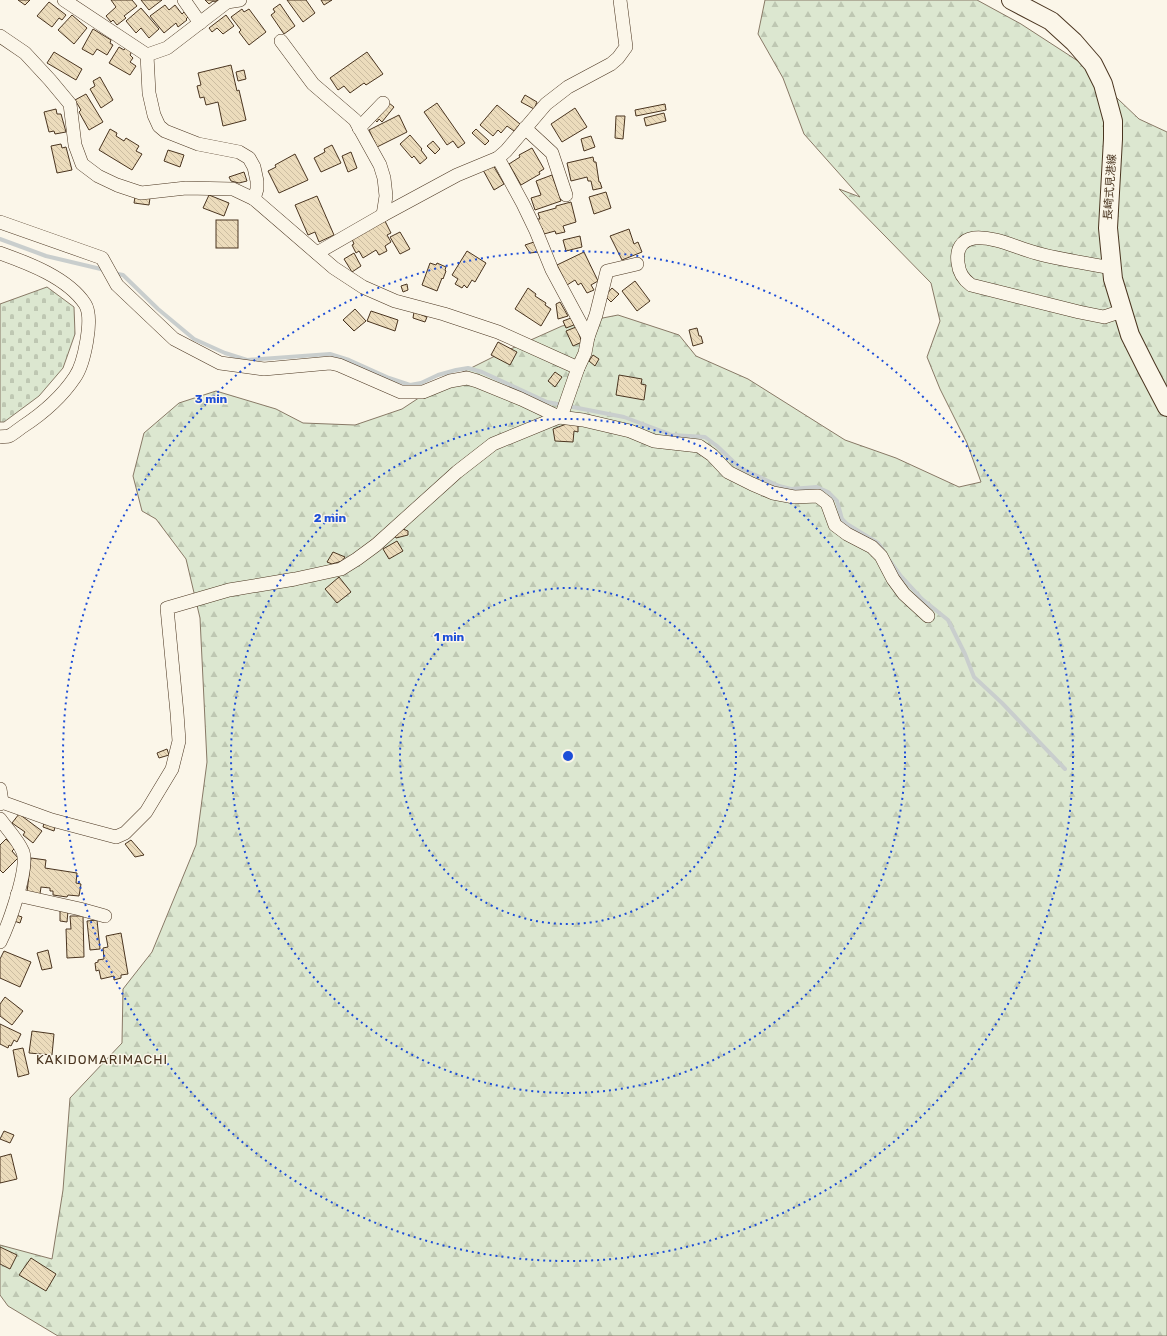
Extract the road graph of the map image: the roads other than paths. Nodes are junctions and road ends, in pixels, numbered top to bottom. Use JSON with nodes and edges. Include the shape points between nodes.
{"nodes":[{"id":1,"x":64,"y":0,"type":"edge"},
{"id":2,"x":184,"y":0,"type":"edge"},
{"id":3,"x":240,"y":0,"type":"edge"},
{"id":4,"x":620,"y":0,"type":"edge"},
{"id":5,"x":1015,"y":1,"type":"edge"},
{"id":6,"x":200,"y":23,"type":"junction"},
{"id":7,"x":0,"y":36,"type":"edge"},
{"id":8,"x":281,"y":41,"type":"dead end"},
{"id":9,"x":147,"y":54,"type":"junction"},
{"id":10,"x":383,"y":103,"type":"dead end"},
{"id":11,"x":359,"y":128,"type":"junction"},
{"id":12,"x":525,"y":128,"type":"junction"},
{"id":13,"x":498,"y":158,"type":"junction"},
{"id":14,"x":566,"y":195,"type":"dead end"},
{"id":15,"x":254,"y":199,"type":"junction"},
{"id":16,"x":383,"y":215,"type":"junction"},
{"id":17,"x":0,"y":222,"type":"edge"},
{"id":18,"x":0,"y":253,"type":"edge"},
{"id":19,"x":317,"y":254,"type":"junction"},
{"id":20,"x":637,"y":264,"type":"dead end"},
{"id":21,"x":1112,"y":268,"type":"junction"},
{"id":22,"x":1122,"y":311,"type":"junction"},
{"id":23,"x":588,"y":337,"type":"junction"},
{"id":24,"x":578,"y":368,"type":"junction"},
{"id":25,"x":1167,"y":407,"type":"edge"},
{"id":26,"x":560,"y":416,"type":"junction"},
{"id":27,"x":0,"y":437,"type":"edge"},
{"id":28,"x":928,"y":616,"type":"dead end"},
{"id":29,"x":1,"y":798,"type":"edge"},
{"id":30,"x":0,"y":819,"type":"edge"},
{"id":31,"x":17,"y":895,"type":"junction"},
{"id":32,"x":105,"y":916,"type":"dead end"},
{"id":33,"x":1,"y":936,"type":"edge"}],
"edges":[{"from":1,"to":9,"type":"street"},
{"from":2,"to":6,"type":"street"},
{"from":3,"to":6,"type":"street","via":[[227,2]]},
{"from":4,"to":12,"type":"street","via":[[626,47],[622,54],[611,64],[568,87],[546,104]]},
{"from":5,"to":21,"type":"main road","name":"長崎式見港線","via":[[1051,21],[1074,42],[1093,64],[1103,84],[1113,122],[1108,228]]},
{"from":6,"to":9,"type":"street","via":[[167,48]]},
{"from":7,"to":15,"type":"street","via":[[25,53],[70,104],[75,145],[82,164],[98,176],[141,193],[186,188],[233,189]]},
{"from":8,"to":11,"type":"street","via":[[313,84],[355,120]]},
{"from":9,"to":15,"type":"street","via":[[149,93],[159,126],[198,144],[239,152],[248,158],[254,166],[257,182]]},
{"from":10,"to":11,"type":"street"},
{"from":11,"to":16,"type":"street","via":[[380,165],[384,178],[386,196]]},
{"from":12,"to":13,"type":"street"},
{"from":12,"to":14,"type":"street","via":[[552,153]]},
{"from":13,"to":16,"type":"street","via":[[457,175]]},
{"from":13,"to":23,"type":"street","via":[[523,204],[552,270]]},
{"from":15,"to":19,"type":"street"},
{"from":16,"to":19,"type":"street"},
{"from":17,"to":26,"type":"street","via":[[102,258],[117,286],[174,339],[220,363],[264,369],[330,363],[401,392],[423,392],[450,381],[467,378]]},
{"from":18,"to":27,"type":"street","via":[[30,263],[74,291],[86,305],[89,321],[88,334],[76,376],[47,408],[9,436]]},
{"from":19,"to":24,"type":"street","via":[[363,287],[395,301],[498,332]]},
{"from":20,"to":23,"type":"street","via":[[607,271]]},
{"from":21,"to":22,"type":"main road","name":"長崎式見港線","via":[[1112,279]]},
{"from":21,"to":22,"type":"street","via":[[1036,254],[992,240],[974,238],[959,247],[957,254],[960,272],[971,285],[1104,317]]},
{"from":22,"to":25,"type":"main road","name":"長崎式見港線","via":[[1130,334]]},
{"from":23,"to":24,"type":"street","via":[[585,353]]},
{"from":24,"to":26,"type":"street"},
{"from":26,"to":28,"type":"street","via":[[630,431],[654,441],[700,446],[728,472],[752,484],[787,496],[818,496],[826,503],[835,525],[872,547],[881,556],[904,594]]},
{"from":26,"to":29,"type":"street","via":[[493,444],[457,472],[376,545],[340,569],[229,590],[167,608],[178,741],[172,770],[146,812],[125,833],[116,837],[52,820]]},
{"from":30,"to":31,"type":"street","via":[[24,853]]},
{"from":31,"to":32,"type":"street"},
{"from":31,"to":33,"type":"street"}]}
